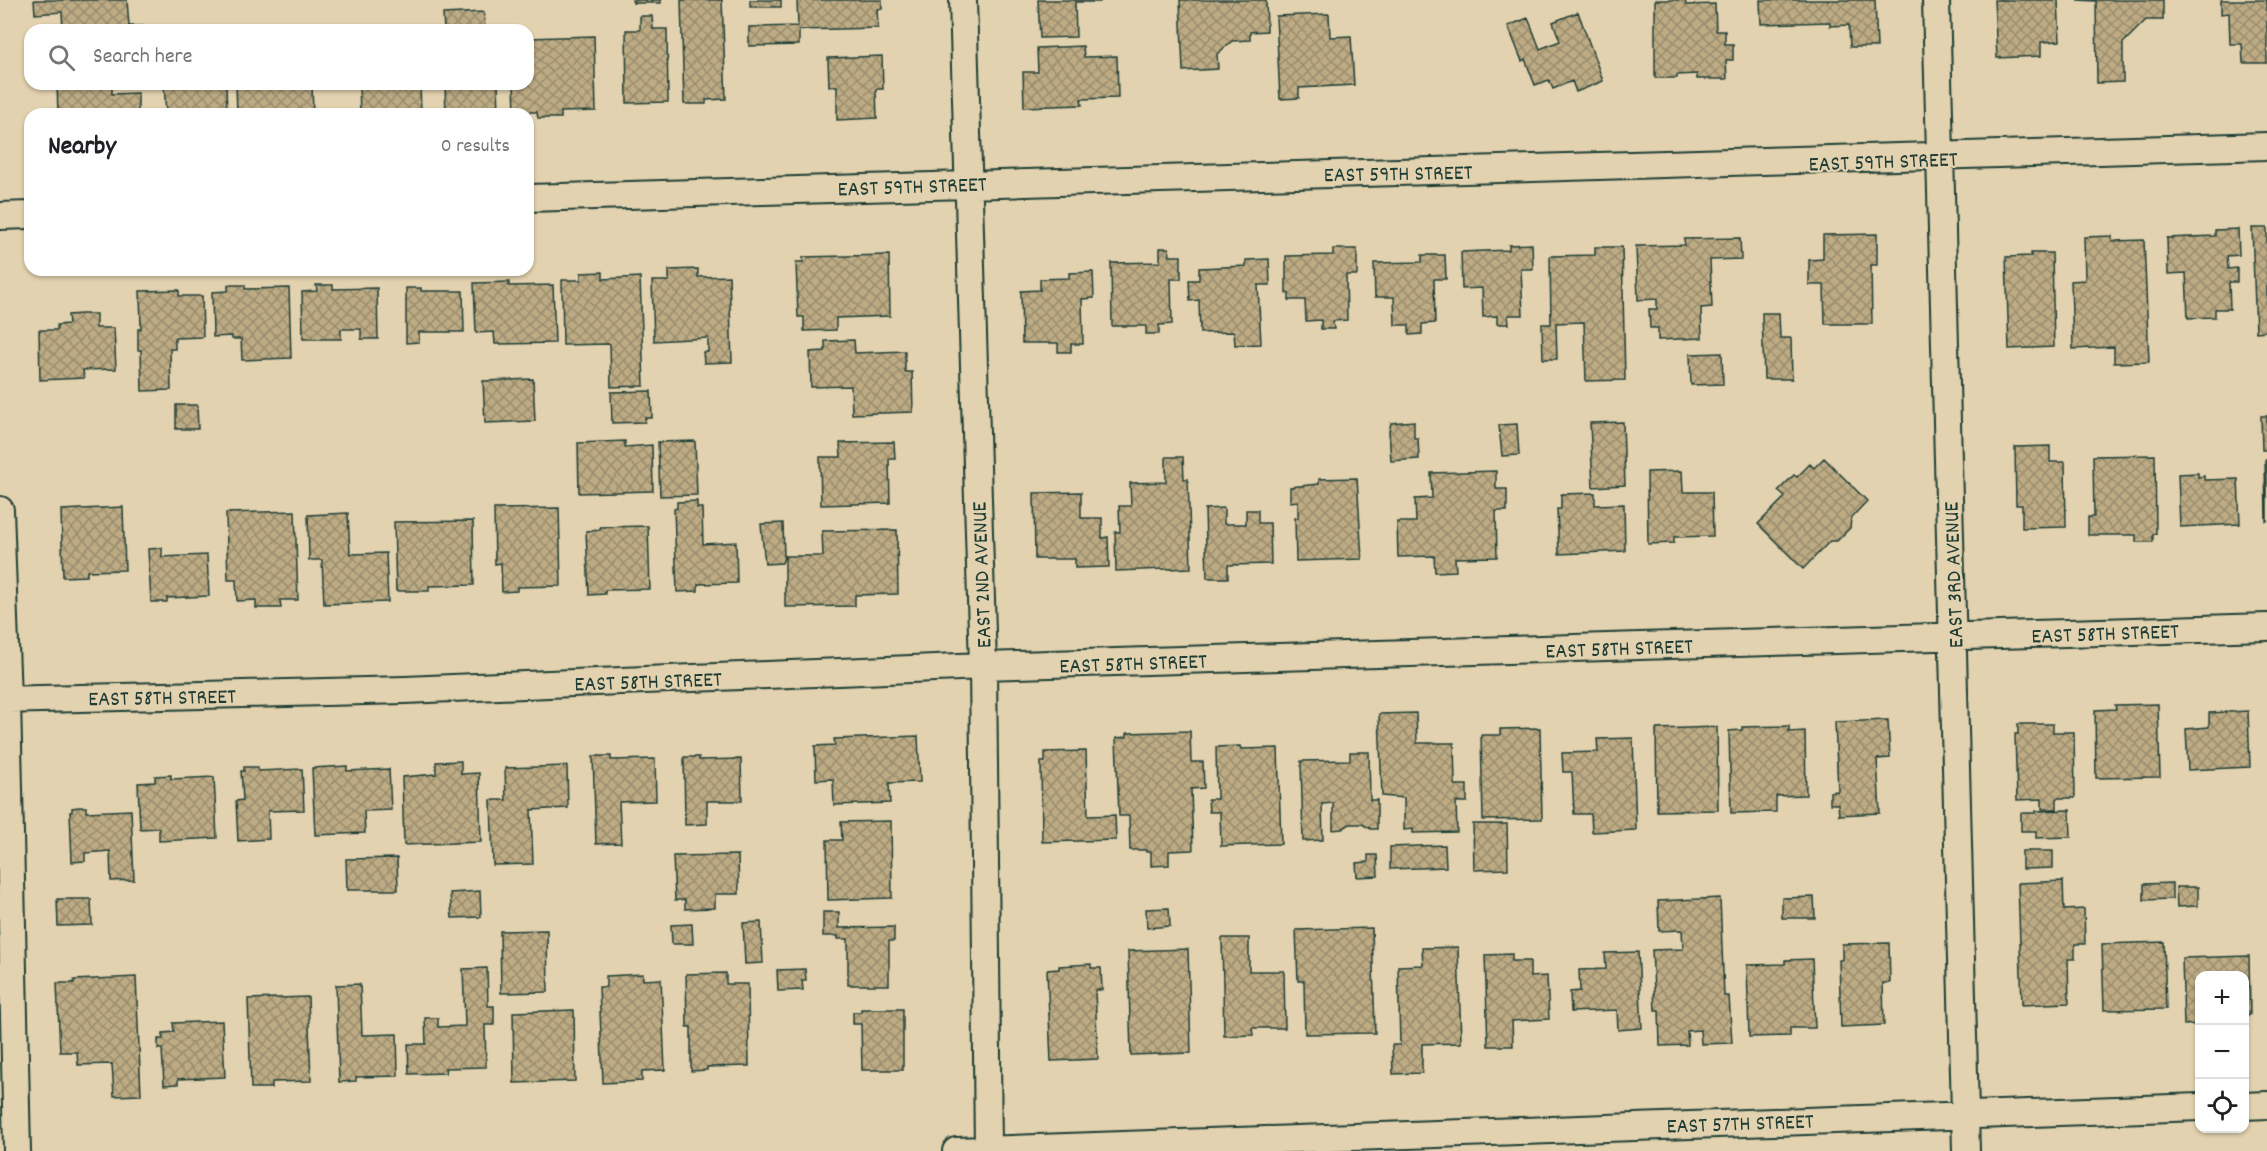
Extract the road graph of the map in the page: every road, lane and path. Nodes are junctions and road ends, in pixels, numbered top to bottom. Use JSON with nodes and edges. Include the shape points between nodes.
{"nodes":[{"id":1,"x":963,"y":0,"type":"edge"},
{"id":2,"x":1936,"y":0,"type":"edge"},
{"id":3,"x":2267,"y":146,"type":"edge"},
{"id":4,"x":1939,"y":159,"type":"junction"},
{"id":5,"x":968,"y":183,"type":"junction"},
{"id":6,"x":534,"y":198,"type":"edge"},
{"id":7,"x":24,"y":215,"type":"edge"},
{"id":8,"x":0,"y":216,"type":"edge"},
{"id":9,"x":0,"y":510,"type":"edge"},
{"id":10,"x":2267,"y":627,"type":"edge"},
{"id":11,"x":1953,"y":637,"type":"junction"},
{"id":12,"x":982,"y":666,"type":"junction"},
{"id":13,"x":4,"y":699,"type":"edge"},
{"id":14,"x":2267,"y":1105,"type":"edge"},
{"id":15,"x":2249,"y":1106,"type":"edge"},
{"id":16,"x":2195,"y":1107,"type":"edge"},
{"id":17,"x":1966,"y":1114,"type":"junction"},
{"id":18,"x":988,"y":1150,"type":"edge"},
{"id":19,"x":17,"y":1151,"type":"edge"},
{"id":20,"x":956,"y":1151,"type":"edge"},
{"id":21,"x":1966,"y":1151,"type":"edge"}],
"edges":[{"from":1,"to":5,"type":"street","name":"EAST 2ND AVENUE"},
{"from":2,"to":4,"type":"street","name":"EAST 3RD AVENUE"},
{"from":3,"to":4,"type":"street","name":"EAST 59TH STREET"},
{"from":4,"to":5,"type":"street","name":"EAST 59TH STREET"},
{"from":4,"to":11,"type":"street","name":"EAST 3RD AVENUE"},
{"from":5,"to":6,"type":"street","name":"EAST 59TH STREET"},
{"from":5,"to":12,"type":"street","name":"EAST 2ND AVENUE"},
{"from":7,"to":8,"type":"street"},
{"from":9,"to":13,"type":"street"},
{"from":10,"to":11,"type":"street","name":"EAST 58TH STREET"},
{"from":11,"to":12,"type":"street","name":"EAST 58TH STREET"},
{"from":11,"to":17,"type":"street","name":"EAST 3RD AVENUE"},
{"from":12,"to":13,"type":"street","name":"EAST 58TH STREET","via":[[405,690]]},
{"from":12,"to":18,"type":"street","name":"EAST 2ND AVENUE"},
{"from":13,"to":19,"type":"street"},
{"from":14,"to":15,"type":"street"},
{"from":16,"to":17,"type":"street","name":"EAST 57TH STREET"},
{"from":17,"to":18,"type":"street","name":"EAST 57TH STREET"},
{"from":17,"to":21,"type":"street","name":"EAST 3RD AVENUE"},
{"from":18,"to":20,"type":"street","name":"EAST 57TH STREET"}]}
